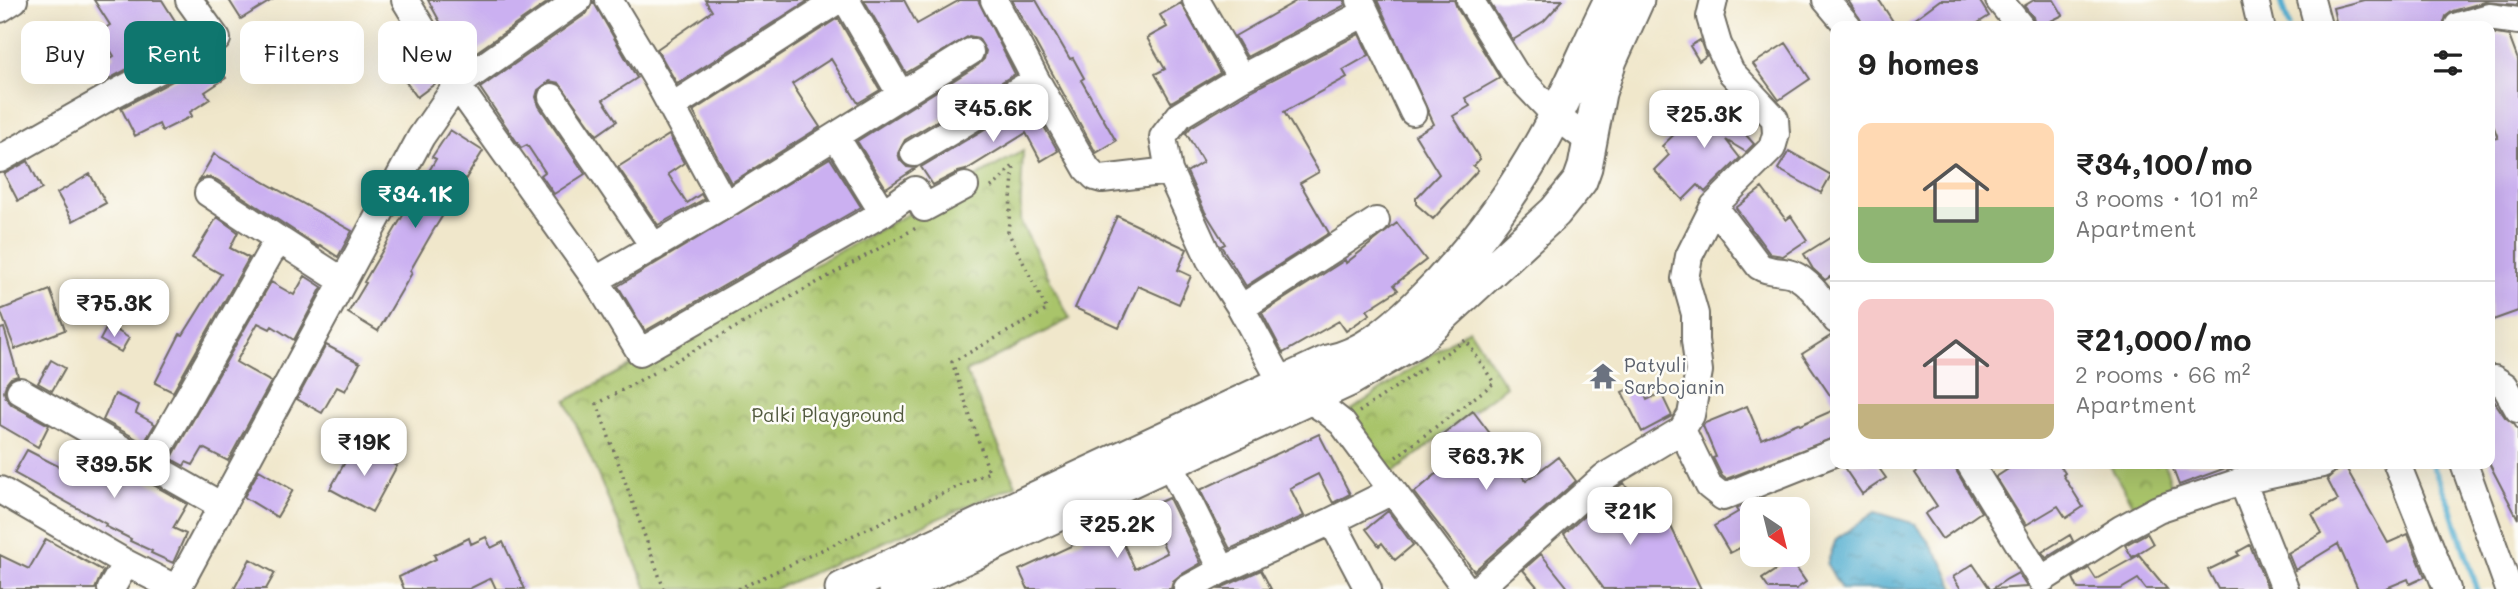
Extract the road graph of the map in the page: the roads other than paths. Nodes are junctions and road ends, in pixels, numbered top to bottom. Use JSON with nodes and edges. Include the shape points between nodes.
{"nodes":[{"id":1,"x":13,"y":0,"type":"edge"},
{"id":2,"x":189,"y":0,"type":"edge"},
{"id":3,"x":405,"y":0,"type":"edge"},
{"id":4,"x":578,"y":0,"type":"edge"},
{"id":5,"x":609,"y":0,"type":"edge"},
{"id":6,"x":838,"y":0,"type":"edge"},
{"id":7,"x":846,"y":0,"type":"edge"},
{"id":8,"x":994,"y":0,"type":"edge"},
{"id":9,"x":1196,"y":0,"type":"edge"},
{"id":10,"x":1470,"y":0,"type":"edge"},
{"id":11,"x":1611,"y":0,"type":"edge"},
{"id":12,"x":1637,"y":0,"type":"edge"},
{"id":13,"x":1714,"y":0,"type":"edge"},
{"id":14,"x":1826,"y":0,"type":"edge"},
{"id":15,"x":1999,"y":0,"type":"edge"},
{"id":16,"x":2255,"y":0,"type":"edge"},
{"id":17,"x":2311,"y":0,"type":"edge"},
{"id":18,"x":1362,"y":6,"type":"edge"},
{"id":19,"x":0,"y":9,"type":"edge"},
{"id":20,"x":1844,"y":21,"type":"edge"},
{"id":21,"x":2016,"y":21,"type":"edge"},
{"id":22,"x":2260,"y":21,"type":"edge"},
{"id":23,"x":2317,"y":21,"type":"edge"},
{"id":24,"x":2475,"y":21,"type":"edge"},
{"id":25,"x":2518,"y":21,"type":"edge"},
{"id":26,"x":970,"y":52,"type":"dead end"},
{"id":27,"x":1241,"y":78,"type":"junction"},
{"id":28,"x":1036,"y":80,"type":"junction"},
{"id":29,"x":457,"y":85,"type":"junction"},
{"id":30,"x":901,"y":95,"type":"junction"},
{"id":31,"x":552,"y":97,"type":"dead end"},
{"id":32,"x":671,"y":107,"type":"junction"},
{"id":33,"x":1413,"y":112,"type":"dead end"},
{"id":34,"x":1555,"y":114,"type":"junction"},
{"id":35,"x":836,"y":137,"type":"junction"},
{"id":36,"x":1590,"y":142,"type":"junction"},
{"id":37,"x":914,"y":153,"type":"dead end"},
{"id":38,"x":0,"y":159,"type":"edge"},
{"id":39,"x":1169,"y":171,"type":"junction"},
{"id":40,"x":974,"y":188,"type":"road end"},
{"id":41,"x":208,"y":194,"type":"dead end"},
{"id":42,"x":725,"y":205,"type":"junction"},
{"id":43,"x":1714,"y":206,"type":"junction"},
{"id":44,"x":883,"y":213,"type":"junction"},
{"id":45,"x":1376,"y":221,"type":"dead end"},
{"id":46,"x":281,"y":241,"type":"junction"},
{"id":47,"x":654,"y":247,"type":"junction"},
{"id":48,"x":596,"y":279,"type":"junction"},
{"id":49,"x":343,"y":281,"type":"junction"},
{"id":50,"x":1241,"y":308,"type":"junction"},
{"id":51,"x":1830,"y":312,"type":"edge"},
{"id":52,"x":2495,"y":380,"type":"edge"},
{"id":53,"x":1295,"y":390,"type":"junction"},
{"id":54,"x":20,"y":391,"type":"dead end"},
{"id":55,"x":2518,"y":409,"type":"edge"},
{"id":56,"x":1682,"y":430,"type":"junction"},
{"id":57,"x":1830,"y":454,"type":"edge"},
{"id":58,"x":1169,"y":462,"type":"junction"},
{"id":59,"x":149,"y":466,"type":"junction"},
{"id":60,"x":1982,"y":469,"type":"edge"},
{"id":61,"x":2298,"y":469,"type":"edge"},
{"id":62,"x":2399,"y":469,"type":"edge"},
{"id":63,"x":2466,"y":469,"type":"edge"},
{"id":64,"x":1384,"y":481,"type":"junction"},
{"id":65,"x":2242,"y":481,"type":"junction"},
{"id":66,"x":0,"y":490,"type":"edge"},
{"id":67,"x":1068,"y":496,"type":"junction"},
{"id":68,"x":222,"y":506,"type":"junction"},
{"id":69,"x":1332,"y":521,"type":"junction"},
{"id":70,"x":126,"y":563,"type":"junction"},
{"id":71,"x":1218,"y":572,"type":"junction"},
{"id":72,"x":2044,"y":584,"type":"edge"},
{"id":73,"x":111,"y":589,"type":"edge"},
{"id":74,"x":177,"y":589,"type":"edge"},
{"id":75,"x":842,"y":589,"type":"edge"},
{"id":76,"x":896,"y":589,"type":"edge"},
{"id":77,"x":1187,"y":589,"type":"edge"},
{"id":78,"x":1368,"y":589,"type":"edge"},
{"id":79,"x":1466,"y":589,"type":"edge"},
{"id":80,"x":1478,"y":589,"type":"edge"},
{"id":81,"x":2285,"y":589,"type":"edge"},
{"id":82,"x":2447,"y":589,"type":"edge"},
{"id":83,"x":2510,"y":589,"type":"edge"}],
"edges":[{"from":1,"to":19,"type":"street"},
{"from":2,"to":38,"type":"street","via":[[216,39]]},
{"from":3,"to":29,"type":"street"},
{"from":4,"to":29,"type":"street"},
{"from":5,"to":32,"type":"street"},
{"from":6,"to":32,"type":"street"},
{"from":7,"to":30,"type":"street"},
{"from":8,"to":28,"type":"street"},
{"from":9,"to":27,"type":"street"},
{"from":10,"to":34,"type":"street","via":[[1515,73]]},
{"from":11,"to":34,"type":"main road"},
{"from":12,"to":36,"type":"main road","via":[[1600,93]]},
{"from":13,"to":43,"type":"street","via":[[1710,17],[1731,72],[1775,119],[1776,134],[1772,148]]},
{"from":14,"to":20,"type":"street"},
{"from":15,"to":21,"type":"street"},
{"from":16,"to":22,"type":"street"},
{"from":17,"to":23,"type":"street"},
{"from":18,"to":27,"type":"street"},
{"from":18,"to":33,"type":"street"},
{"from":24,"to":25,"type":"street","via":[[2489,17]]},
{"from":26,"to":30,"type":"street"},
{"from":27,"to":39,"type":"street","via":[[1180,115],[1163,136]]},
{"from":28,"to":37,"type":"street"},
{"from":28,"to":39,"type":"street","via":[[1073,148],[1095,177]]},
{"from":29,"to":48,"type":"street"},
{"from":29,"to":49,"type":"street","via":[[421,137]]},
{"from":30,"to":35,"type":"street"},
{"from":31,"to":47,"type":"street"},
{"from":32,"to":42,"type":"street"},
{"from":34,"to":36,"type":"street"},
{"from":34,"to":53,"type":"main road","via":[[1536,151],[1464,257],[1401,321],[1353,355],[1328,362]]},
{"from":35,"to":42,"type":"street"},
{"from":35,"to":44,"type":"street"},
{"from":36,"to":53,"type":"main road","via":[[1580,181],[1555,212],[1447,314],[1386,360]]},
{"from":39,"to":50,"type":"street","via":[[1210,260]]},
{"from":40,"to":44,"type":"street","via":[[925,208],[915,190]]},
{"from":41,"to":46,"type":"street"},
{"from":42,"to":47,"type":"street"},
{"from":43,"to":51,"type":"street","via":[[1759,266],[1807,283]]},
{"from":43,"to":56,"type":"street","via":[[1689,256],[1685,279],[1695,314],[1699,371],[1691,415]]},
{"from":44,"to":48,"type":"street","via":[[640,352]]},
{"from":45,"to":50,"type":"street"},
{"from":46,"to":49,"type":"street"},
{"from":46,"to":59,"type":"street"},
{"from":47,"to":48,"type":"street"},
{"from":49,"to":68,"type":"street"},
{"from":50,"to":53,"type":"street"},
{"from":52,"to":55,"type":"street","via":[[2505,386]]},
{"from":53,"to":58,"type":"main road"},
{"from":53,"to":64,"type":"street","via":[[1342,423]]},
{"from":53,"to":67,"type":"main road"},
{"from":54,"to":59,"type":"street"},
{"from":56,"to":57,"type":"street","via":[[1709,486],[1723,497]]},
{"from":56,"to":80,"type":"street","via":[[1604,477]]},
{"from":58,"to":67,"type":"main road"},
{"from":58,"to":71,"type":"street","via":[[1218,561]]},
{"from":59,"to":68,"type":"street"},
{"from":60,"to":72,"type":"street"},
{"from":61,"to":65,"type":"street"},
{"from":62,"to":82,"type":"street"},
{"from":63,"to":83,"type":"street"},
{"from":64,"to":69,"type":"street"},
{"from":64,"to":79,"type":"street"},
{"from":65,"to":72,"type":"street","via":[[2158,509],[2121,529]]},
{"from":65,"to":81,"type":"street"},
{"from":66,"to":70,"type":"street"},
{"from":67,"to":75,"type":"main road"},
{"from":67,"to":76,"type":"main road"},
{"from":68,"to":74,"type":"street"},
{"from":69,"to":71,"type":"street"},
{"from":69,"to":78,"type":"street"},
{"from":70,"to":73,"type":"street"},
{"from":70,"to":74,"type":"street"},
{"from":71,"to":77,"type":"street"}]}
